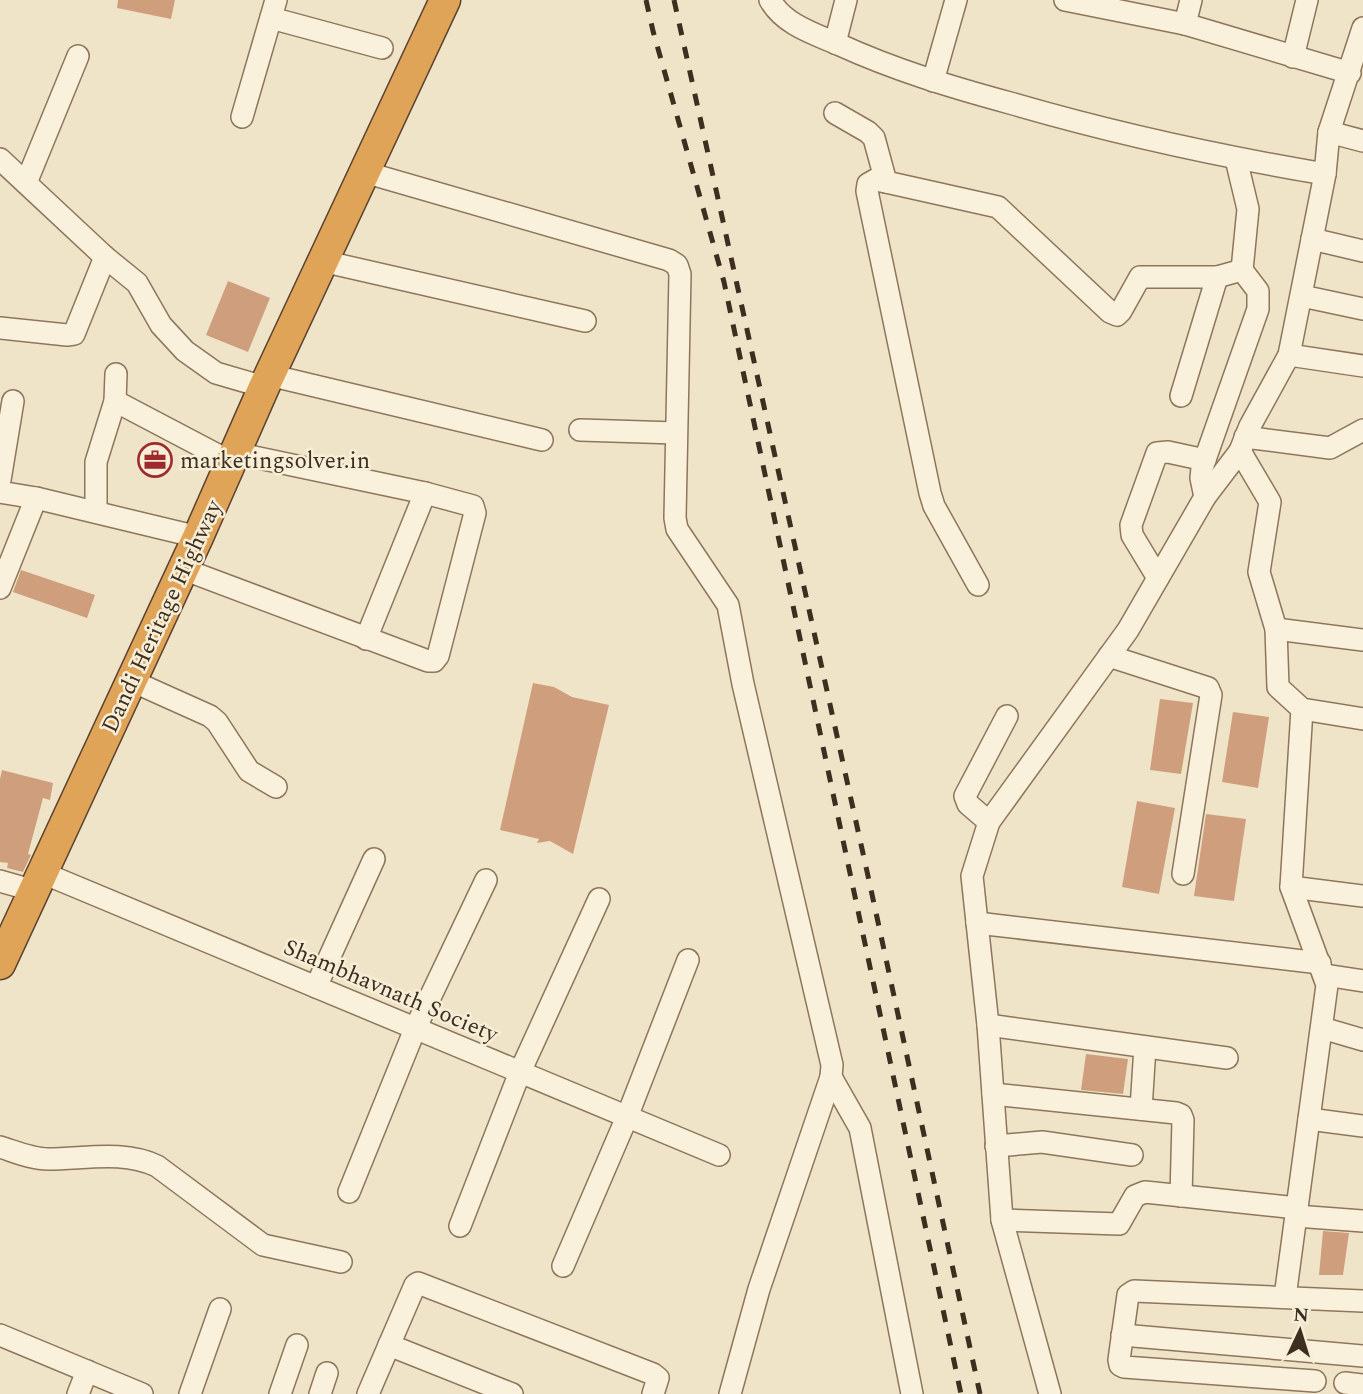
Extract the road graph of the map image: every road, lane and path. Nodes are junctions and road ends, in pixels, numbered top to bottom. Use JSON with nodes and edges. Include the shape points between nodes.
{"nodes":[{"id":1,"x":445,"y":0,"type":"edge"},
{"id":2,"x":846,"y":0,"type":"edge"},
{"id":3,"x":956,"y":0,"type":"edge"},
{"id":4,"x":1065,"y":0,"type":"edge"},
{"id":5,"x":1191,"y":0,"type":"edge"},
{"id":6,"x":1307,"y":0,"type":"edge"},
{"id":7,"x":771,"y":1,"type":"edge"},
{"id":8,"x":273,"y":9,"type":"edge"},
{"id":9,"x":1185,"y":24,"type":"junction"},
{"id":10,"x":1363,"y":28,"type":"edge"},
{"id":11,"x":835,"y":43,"type":"junction"},
{"id":12,"x":382,"y":48,"type":"dead end"},
{"id":13,"x":78,"y":55,"type":"dead end"},
{"id":14,"x":1293,"y":57,"type":"junction"},
{"id":15,"x":1350,"y":73,"type":"junction"},
{"id":16,"x":933,"y":81,"type":"junction"},
{"id":17,"x":835,"y":113,"type":"dead end"},
{"id":18,"x":242,"y":117,"type":"dead end"},
{"id":19,"x":1329,"y":132,"type":"junction"},
{"id":20,"x":1363,"y":141,"type":"edge"},
{"id":21,"x":0,"y":159,"type":"edge"},
{"id":22,"x":1236,"y":159,"type":"junction"},
{"id":23,"x":364,"y":172,"type":"junction"},
{"id":24,"x":1325,"y":174,"type":"junction"},
{"id":25,"x":886,"y":182,"type":"junction"},
{"id":26,"x":26,"y":183,"type":"junction"},
{"id":27,"x":1312,"y":239,"type":"junction"},
{"id":28,"x":1363,"y":251,"type":"edge"},
{"id":29,"x":105,"y":257,"type":"junction"},
{"id":30,"x":322,"y":261,"type":"junction"},
{"id":31,"x":1242,"y":270,"type":"junction"},
{"id":32,"x":1217,"y":277,"type":"junction"},
{"id":33,"x":1302,"y":296,"type":"junction"},
{"id":34,"x":1363,"y":309,"type":"edge"},
{"id":35,"x":584,"y":321,"type":"dead end"},
{"id":36,"x":0,"y":328,"type":"edge"},
{"id":37,"x":1289,"y":355,"type":"junction"},
{"id":38,"x":1363,"y":366,"type":"edge"},
{"id":39,"x":117,"y":374,"type":"dead end"},
{"id":40,"x":266,"y":381,"type":"junction"},
{"id":41,"x":1181,"y":396,"type":"dead end"},
{"id":42,"x":13,"y":401,"type":"dead end"},
{"id":43,"x":115,"y":401,"type":"junction"},
{"id":44,"x":580,"y":430,"type":"dead end"},
{"id":45,"x":1363,"y":430,"type":"edge"},
{"id":46,"x":676,"y":433,"type":"junction"},
{"id":47,"x":542,"y":440,"type":"dead end"},
{"id":48,"x":1242,"y":444,"type":"junction"},
{"id":49,"x":233,"y":458,"type":"junction"},
{"id":50,"x":1205,"y":460,"type":"junction"},
{"id":51,"x":0,"y":480,"type":"edge"},
{"id":52,"x":0,"y":492,"type":"edge"},
{"id":53,"x":425,"y":493,"type":"junction"},
{"id":54,"x":1205,"y":497,"type":"junction"},
{"id":55,"x":36,"y":498,"type":"junction"},
{"id":56,"x":96,"y":512,"type":"junction"},
{"id":57,"x":198,"y":537,"type":"junction"},
{"id":58,"x":183,"y":569,"type":"junction"},
{"id":59,"x":1158,"y":578,"type":"junction"},
{"id":60,"x":978,"y":585,"type":"dead end"},
{"id":61,"x":0,"y":588,"type":"edge"},
{"id":62,"x":1276,"y":629,"type":"junction"},
{"id":63,"x":366,"y":639,"type":"junction"},
{"id":64,"x":1363,"y":640,"type":"edge"},
{"id":65,"x":1110,"y":656,"type":"junction"},
{"id":66,"x":132,"y":681,"type":"junction"},
{"id":67,"x":1302,"y":709,"type":"junction"},
{"id":68,"x":1007,"y":716,"type":"dead end"},
{"id":69,"x":1363,"y":719,"type":"edge"},
{"id":70,"x":276,"y":787,"type":"dead end"},
{"id":71,"x":989,"y":822,"type":"junction"},
{"id":72,"x":374,"y":859,"type":"dead end"},
{"id":73,"x":1183,"y":874,"type":"dead end"},
{"id":74,"x":486,"y":880,"type":"dead end"},
{"id":75,"x":0,"y":881,"type":"edge"},
{"id":76,"x":39,"y":882,"type":"junction"},
{"id":77,"x":1291,"y":887,"type":"junction"},
{"id":78,"x":1363,"y":896,"type":"edge"},
{"id":79,"x":598,"y":899,"type":"dead end"},
{"id":80,"x":977,"y":923,"type":"junction"},
{"id":81,"x":688,"y":960,"type":"dead end"},
{"id":82,"x":0,"y":964,"type":"edge"},
{"id":83,"x":1322,"y":969,"type":"junction"},
{"id":84,"x":1363,"y":981,"type":"edge"},
{"id":85,"x":316,"y":987,"type":"junction"},
{"id":86,"x":988,"y":1025,"type":"junction"},
{"id":87,"x":1322,"y":1028,"type":"junction"},
{"id":88,"x":415,"y":1029,"type":"junction"},
{"id":89,"x":1363,"y":1040,"type":"edge"},
{"id":90,"x":1146,"y":1047,"type":"junction"},
{"id":91,"x":1227,"y":1058,"type":"dead end"},
{"id":92,"x":520,"y":1072,"type":"junction"},
{"id":93,"x":831,"y":1077,"type":"junction"},
{"id":94,"x":993,"y":1094,"type":"junction"},
{"id":95,"x":1141,"y":1109,"type":"junction"},
{"id":96,"x":627,"y":1117,"type":"junction"},
{"id":97,"x":1309,"y":1119,"type":"junction"},
{"id":98,"x":1363,"y":1126,"type":"edge"},
{"id":99,"x":996,"y":1146,"type":"junction"},
{"id":100,"x":0,"y":1147,"type":"edge"},
{"id":101,"x":719,"y":1155,"type":"dead end"},
{"id":102,"x":1132,"y":1155,"type":"dead end"},
{"id":103,"x":349,"y":1192,"type":"dead end"},
{"id":104,"x":1181,"y":1196,"type":"junction"},
{"id":105,"x":1296,"y":1212,"type":"junction"},
{"id":106,"x":1002,"y":1220,"type":"junction"},
{"id":107,"x":1363,"y":1221,"type":"edge"},
{"id":108,"x":460,"y":1226,"type":"dead end"},
{"id":109,"x":341,"y":1262,"type":"dead end"},
{"id":110,"x":563,"y":1266,"type":"dead end"},
{"id":111,"x":1285,"y":1297,"type":"junction"},
{"id":112,"x":1363,"y":1301,"type":"edge"},
{"id":113,"x":220,"y":1309,"type":"dead end"},
{"id":114,"x":0,"y":1335,"type":"edge"},
{"id":115,"x":1122,"y":1335,"type":"junction"},
{"id":116,"x":297,"y":1345,"type":"dead end"},
{"id":117,"x":389,"y":1345,"type":"junction"},
{"id":118,"x":1363,"y":1356,"type":"edge"},
{"id":119,"x":87,"y":1371,"type":"junction"},
{"id":120,"x":327,"y":1373,"type":"dead end"},
{"id":121,"x":1315,"y":1381,"type":"dead end"},
{"id":122,"x":78,"y":1394,"type":"edge"},
{"id":123,"x":142,"y":1394,"type":"edge"},
{"id":124,"x":190,"y":1394,"type":"edge"},
{"id":125,"x":280,"y":1394,"type":"edge"},
{"id":126,"x":320,"y":1394,"type":"edge"},
{"id":127,"x":368,"y":1394,"type":"edge"},
{"id":128,"x":512,"y":1394,"type":"edge"},
{"id":129,"x":653,"y":1394,"type":"edge"},
{"id":130,"x":730,"y":1394,"type":"edge"},
{"id":131,"x":912,"y":1394,"type":"edge"},
{"id":132,"x":1050,"y":1394,"type":"edge"}],
"edges":[{"from":1,"to":23,"type":"highway","name":"Dandi Heritage Highway"},
{"from":2,"to":11,"type":"street"},
{"from":3,"to":16,"type":"street"},
{"from":4,"to":9,"type":"street"},
{"from":5,"to":9,"type":"street"},
{"from":6,"to":14,"type":"street"},
{"from":7,"to":11,"type":"street","via":[[784,18]]},
{"from":8,"to":12,"type":"street"},
{"from":8,"to":18,"type":"street"},
{"from":9,"to":14,"type":"street"},
{"from":10,"to":15,"type":"street"},
{"from":11,"to":16,"type":"street"},
{"from":13,"to":26,"type":"street"},
{"from":14,"to":15,"type":"street"},
{"from":15,"to":19,"type":"street"},
{"from":16,"to":22,"type":"street","via":[[1080,124]]},
{"from":17,"to":25,"type":"street","via":[[874,138]]},
{"from":19,"to":20,"type":"street"},
{"from":19,"to":24,"type":"street"},
{"from":21,"to":26,"type":"street"},
{"from":22,"to":24,"type":"street"},
{"from":22,"to":31,"type":"street","via":[[1248,209]]},
{"from":23,"to":30,"type":"highway","name":"Dandi Heritage Highway"},
{"from":23,"to":46,"type":"street","via":[[677,265]]},
{"from":24,"to":27,"type":"street"},
{"from":25,"to":32,"type":"street","via":[[998,207],[1117,315],[1140,277]]},
{"from":25,"to":60,"type":"street","via":[[876,180],[867,191],[930,493]]},
{"from":26,"to":29,"type":"street"},
{"from":27,"to":28,"type":"street"},
{"from":27,"to":33,"type":"street"},
{"from":29,"to":36,"type":"street","via":[[74,334]]},
{"from":29,"to":40,"type":"street","via":[[137,283],[161,325],[185,351],[216,373]]},
{"from":30,"to":35,"type":"street"},
{"from":30,"to":40,"type":"highway","name":"Dandi Heritage Highway"},
{"from":31,"to":32,"type":"street"},
{"from":31,"to":50,"type":"street","via":[[1258,291],[1258,309]]},
{"from":32,"to":41,"type":"street"},
{"from":33,"to":34,"type":"street"},
{"from":33,"to":37,"type":"street"},
{"from":37,"to":38,"type":"street"},
{"from":37,"to":48,"type":"street"},
{"from":39,"to":43,"type":"street"},
{"from":40,"to":47,"type":"street"},
{"from":40,"to":49,"type":"highway","name":"Dandi Heritage Highway"},
{"from":42,"to":51,"type":"street"},
{"from":43,"to":49,"type":"street"},
{"from":43,"to":56,"type":"street","via":[[96,462]]},
{"from":44,"to":46,"type":"street"},
{"from":45,"to":48,"type":"street","via":[[1330,448]]},
{"from":46,"to":93,"type":"street","via":[[677,529],[728,604],[831,1053]]},
{"from":48,"to":54,"type":"street"},
{"from":48,"to":62,"type":"street","via":[[1270,502],[1259,572]]},
{"from":49,"to":53,"type":"street"},
{"from":49,"to":57,"type":"highway","name":"Dandi Heritage Highway"},
{"from":50,"to":54,"type":"street","via":[[1201,478]]},
{"from":50,"to":59,"type":"street","via":[[1157,453],[1131,525],[1132,535]]},
{"from":52,"to":55,"type":"street"},
{"from":53,"to":63,"type":"street"},
{"from":53,"to":63,"type":"street","via":[[464,502],[473,506],[475,513],[438,656],[428,660]]},
{"from":54,"to":59,"type":"street"},
{"from":55,"to":56,"type":"street"},
{"from":55,"to":61,"type":"street"},
{"from":56,"to":57,"type":"street"},
{"from":57,"to":58,"type":"highway","name":"Dandi Heritage Highway"},
{"from":58,"to":63,"type":"street"},
{"from":58,"to":66,"type":"highway","name":"Dandi Heritage Highway"},
{"from":59,"to":65,"type":"street"},
{"from":62,"to":64,"type":"street"},
{"from":62,"to":67,"type":"street","via":[[1278,687]]},
{"from":65,"to":71,"type":"street"},
{"from":65,"to":73,"type":"street","via":[[1208,688],[1211,695]]},
{"from":66,"to":70,"type":"street","via":[[210,716],[249,771]]},
{"from":66,"to":76,"type":"highway","name":"Dandi Heritage Highway"},
{"from":67,"to":69,"type":"street"},
{"from":67,"to":77,"type":"street"},
{"from":68,"to":71,"type":"street","via":[[965,796]]},
{"from":71,"to":80,"type":"street","via":[[972,876]]},
{"from":72,"to":85,"type":"street"},
{"from":74,"to":88,"type":"street"},
{"from":75,"to":76,"type":"street","name":"Shambhavnath Society"},
{"from":76,"to":82,"type":"highway","name":"Dandi Heritage Highway"},
{"from":76,"to":85,"type":"street","name":"Shambhavnath Society"},
{"from":77,"to":78,"type":"street"},
{"from":77,"to":83,"type":"street"},
{"from":79,"to":92,"type":"street"},
{"from":80,"to":83,"type":"street"},
{"from":80,"to":86,"type":"street"},
{"from":81,"to":96,"type":"street"},
{"from":83,"to":84,"type":"street"},
{"from":83,"to":87,"type":"street","via":[[1326,993]]},
{"from":85,"to":88,"type":"street","name":"Shambhavnath Society"},
{"from":86,"to":90,"type":"street"},
{"from":86,"to":94,"type":"street"},
{"from":87,"to":89,"type":"street"},
{"from":87,"to":97,"type":"street"},
{"from":88,"to":92,"type":"street","name":"Shambhavnath Society"},
{"from":88,"to":103,"type":"street"},
{"from":90,"to":91,"type":"street"},
{"from":90,"to":95,"type":"street"},
{"from":92,"to":96,"type":"street","name":"Shambhavnath Society"},
{"from":92,"to":108,"type":"street"},
{"from":93,"to":130,"type":"street","via":[[759,1289]]},
{"from":93,"to":131,"type":"street","via":[[860,1128]]},
{"from":94,"to":95,"type":"street"},
{"from":94,"to":99,"type":"street"},
{"from":95,"to":104,"type":"street","via":[[1176,1113],[1183,1120]]},
{"from":96,"to":101,"type":"street","name":"Shambhavnath Society"},
{"from":96,"to":110,"type":"street"},
{"from":97,"to":98,"type":"street"},
{"from":97,"to":105,"type":"street"},
{"from":99,"to":102,"type":"street","via":[[1051,1143]]},
{"from":99,"to":106,"type":"street"},
{"from":100,"to":109,"type":"street","via":[[39,1158],[141,1158],[263,1245]]},
{"from":104,"to":105,"type":"street"},
{"from":104,"to":106,"type":"street","via":[[1139,1193],[1119,1224]]},
{"from":105,"to":107,"type":"street"},
{"from":105,"to":111,"type":"street"},
{"from":106,"to":132,"type":"street"},
{"from":111,"to":112,"type":"street"},
{"from":111,"to":115,"type":"street","via":[[1134,1291],[1128,1295]]},
{"from":113,"to":124,"type":"street"},
{"from":114,"to":119,"type":"street"},
{"from":115,"to":118,"type":"street"},
{"from":115,"to":121,"type":"street","via":[[1119,1360],[1124,1367]]},
{"from":116,"to":125,"type":"street"},
{"from":117,"to":127,"type":"street"},
{"from":117,"to":128,"type":"street"},
{"from":117,"to":129,"type":"street","via":[[415,1285],[422,1283],[653,1374],[658,1378]]},
{"from":119,"to":122,"type":"street"},
{"from":119,"to":123,"type":"street"},
{"from":120,"to":126,"type":"street"}]}
